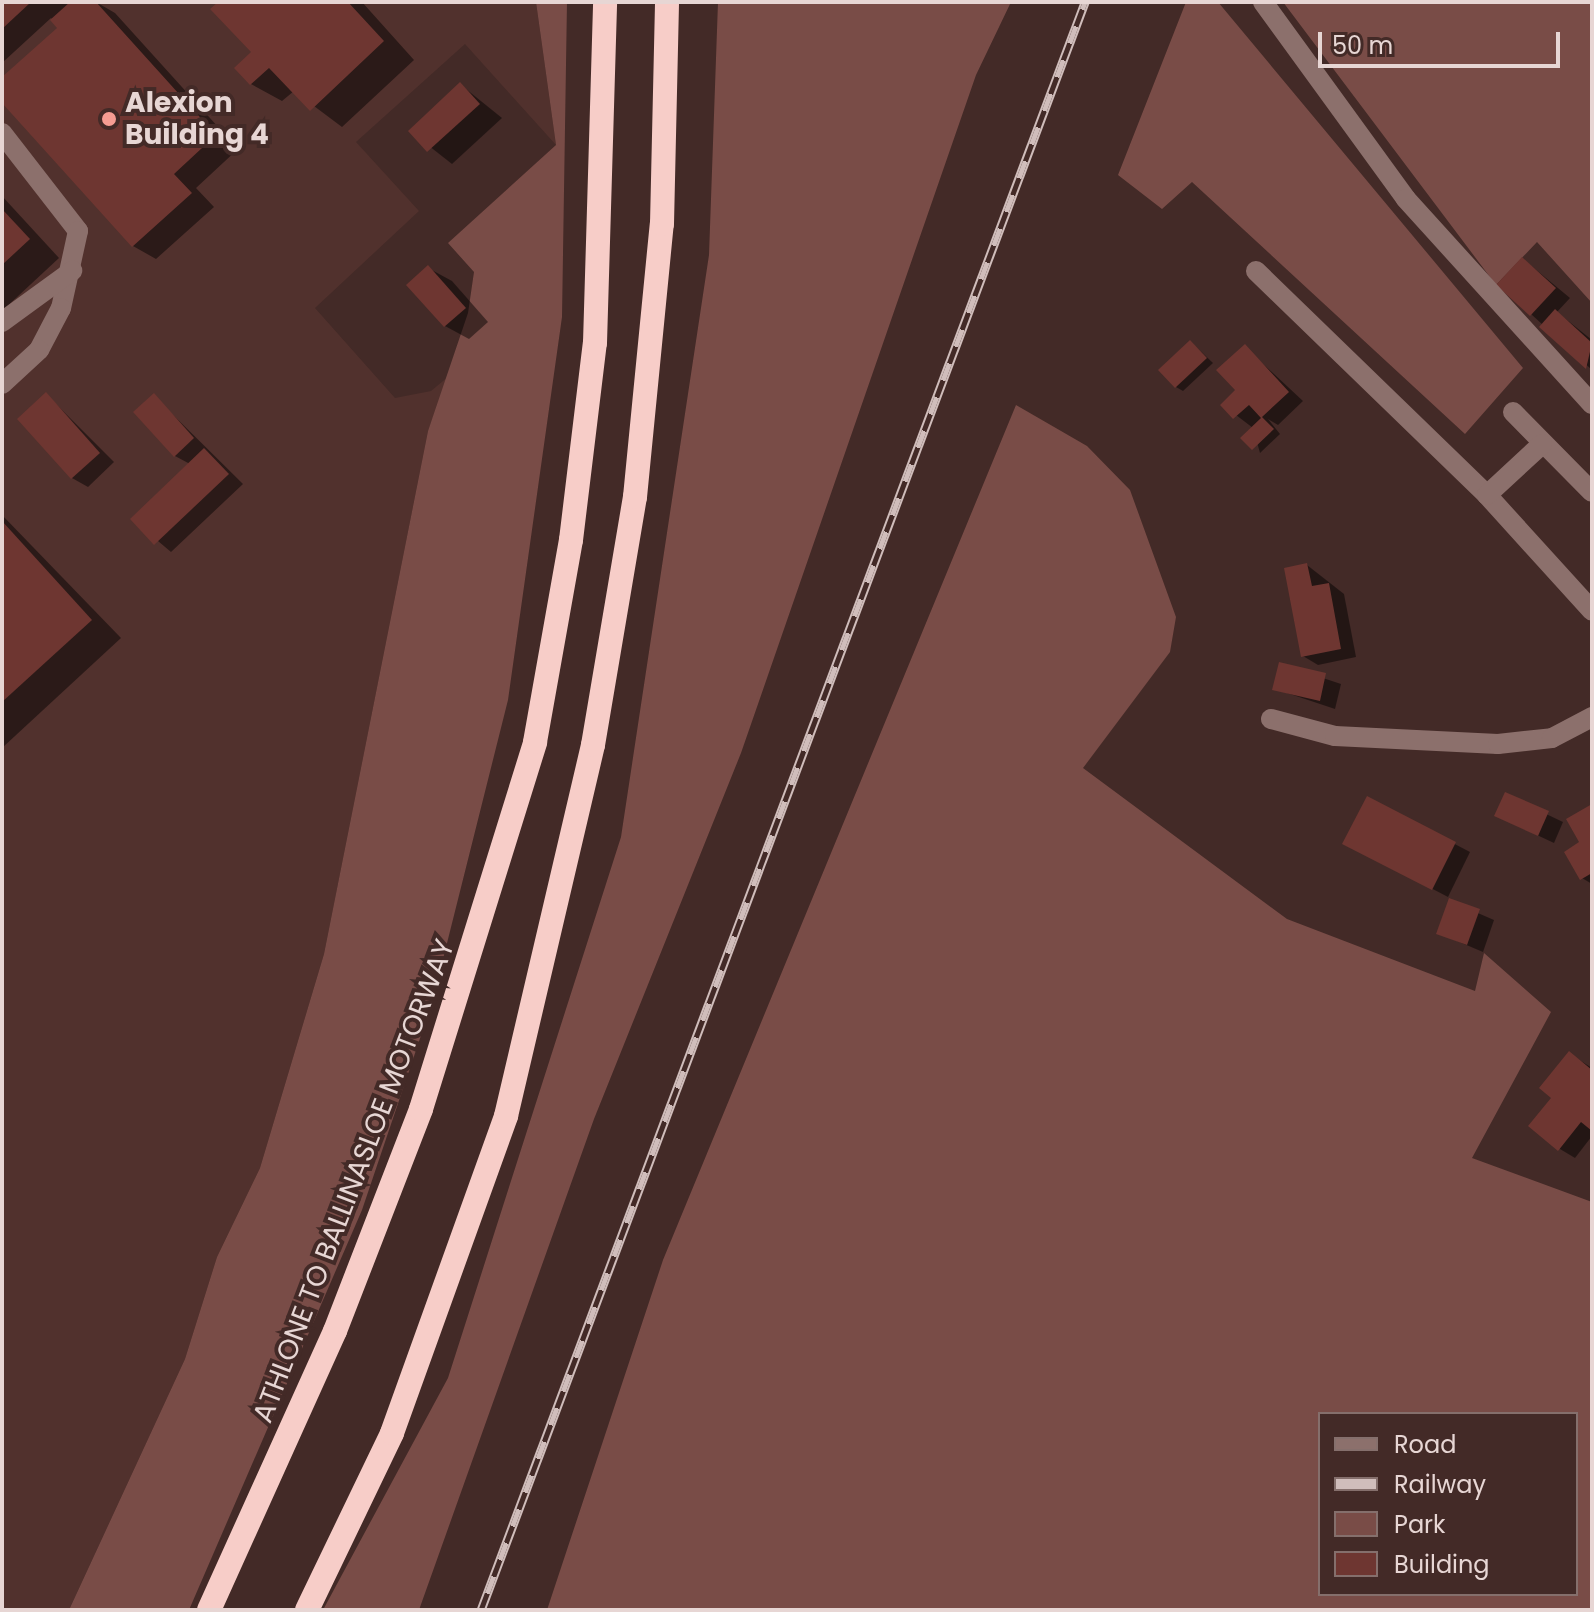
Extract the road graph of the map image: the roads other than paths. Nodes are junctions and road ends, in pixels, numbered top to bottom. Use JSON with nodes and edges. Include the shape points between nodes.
{"nodes":[{"id":1,"x":605,"y":2,"type":"edge"},
{"id":2,"x":667,"y":2,"type":"edge"},
{"id":3,"x":1263,"y":2,"type":"edge"},
{"id":4,"x":2,"y":133,"type":"edge"},
{"id":5,"x":72,"y":271,"type":"junction"},
{"id":6,"x":1256,"y":271,"type":"dead end"},
{"id":7,"x":2,"y":322,"type":"edge"},
{"id":8,"x":2,"y":384,"type":"edge"},
{"id":9,"x":1592,"y":404,"type":"edge"},
{"id":10,"x":1513,"y":412,"type":"dead end"},
{"id":11,"x":1542,"y":444,"type":"junction"},
{"id":12,"x":1592,"y":492,"type":"edge"},
{"id":13,"x":1487,"y":495,"type":"junction"},
{"id":14,"x":1592,"y":611,"type":"edge"},
{"id":15,"x":1271,"y":719,"type":"dead end"},
{"id":16,"x":1591,"y":719,"type":"edge"},
{"id":17,"x":209,"y":1610,"type":"edge"},
{"id":18,"x":307,"y":1610,"type":"edge"}],
"edges":[{"from":1,"to":17,"type":"highway","name":"ATHLONE TO BALLINASLOE MOTORWAY","via":[[595,343],[571,540],[535,742],[421,1109],[335,1331]]},
{"from":2,"to":18,"type":"highway","via":[[662,224],[635,497],[593,745],[506,1116],[392,1433]]},
{"from":3,"to":9,"type":"street","via":[[1406,199]]},
{"from":4,"to":5,"type":"street","via":[[76,223]]},
{"from":5,"to":7,"type":"street"},
{"from":5,"to":8,"type":"street","via":[[39,350]]},
{"from":6,"to":13,"type":"street"},
{"from":10,"to":11,"type":"street"},
{"from":11,"to":12,"type":"street"},
{"from":11,"to":13,"type":"street"},
{"from":13,"to":14,"type":"street"},
{"from":15,"to":16,"type":"street","via":[[1335,736],[1498,744],[1552,738]]}]}
